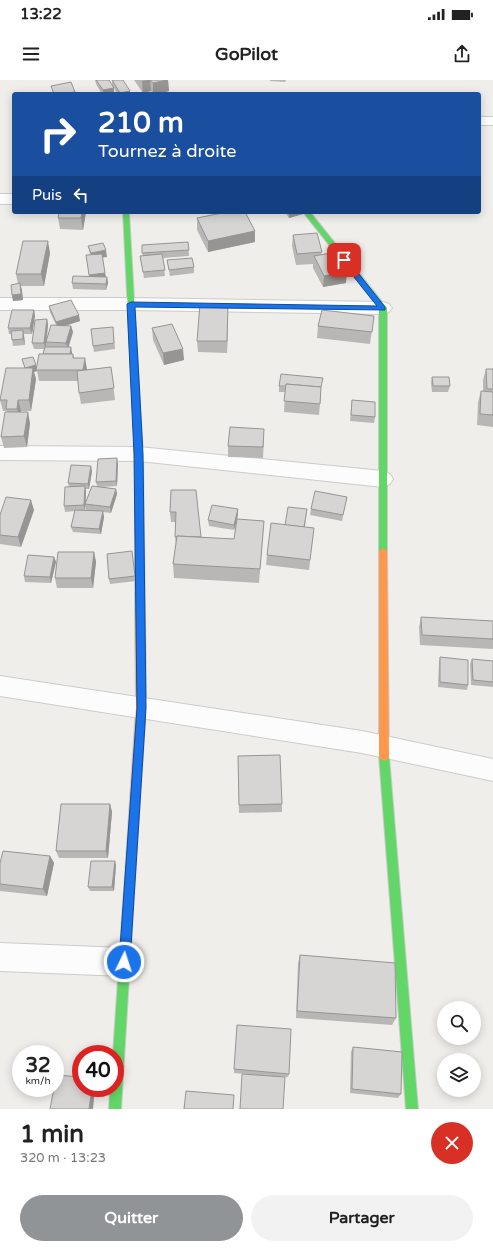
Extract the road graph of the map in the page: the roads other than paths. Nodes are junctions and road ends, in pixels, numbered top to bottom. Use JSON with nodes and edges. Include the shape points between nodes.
{"nodes":[{"id":1,"x":481,"y":121,"type":"edge"},
{"id":2,"x":493,"y":121,"type":"edge"},
{"id":3,"x":0,"y":199,"type":"edge"},
{"id":4,"x":12,"y":199,"type":"edge"},
{"id":5,"x":126,"y":214,"type":"edge"},
{"id":6,"x":308,"y":214,"type":"edge"},
{"id":7,"x":0,"y":304,"type":"edge"},
{"id":8,"x":131,"y":304,"type":"junction"},
{"id":9,"x":383,"y":308,"type":"junction"},
{"id":10,"x":0,"y":453,"type":"edge"},
{"id":11,"x":138,"y":454,"type":"junction"},
{"id":12,"x":383,"y":479,"type":"junction"},
{"id":13,"x":0,"y":686,"type":"edge"},
{"id":14,"x":142,"y":708,"type":"junction"},
{"id":15,"x":383,"y":747,"type":"junction"},
{"id":16,"x":493,"y":770,"type":"edge"},
{"id":17,"x":0,"y":957,"type":"edge"},
{"id":18,"x":124,"y":962,"type":"junction"},
{"id":19,"x":115,"y":1109,"type":"edge"},
{"id":20,"x":412,"y":1109,"type":"edge"}],
"edges":[{"from":1,"to":2,"type":"street"},
{"from":3,"to":4,"type":"street"},
{"from":5,"to":8,"type":"street"},
{"from":6,"to":9,"type":"street"},
{"from":7,"to":8,"type":"street"},
{"from":8,"to":9,"type":"street"},
{"from":8,"to":11,"type":"street"},
{"from":9,"to":12,"type":"street"},
{"from":10,"to":11,"type":"street"},
{"from":11,"to":12,"type":"street"},
{"from":11,"to":14,"type":"street"},
{"from":12,"to":15,"type":"street"},
{"from":13,"to":14,"type":"street"},
{"from":14,"to":15,"type":"street"},
{"from":14,"to":18,"type":"street"},
{"from":15,"to":16,"type":"street"},
{"from":15,"to":20,"type":"street"},
{"from":17,"to":18,"type":"street"},
{"from":18,"to":19,"type":"street"}]}
